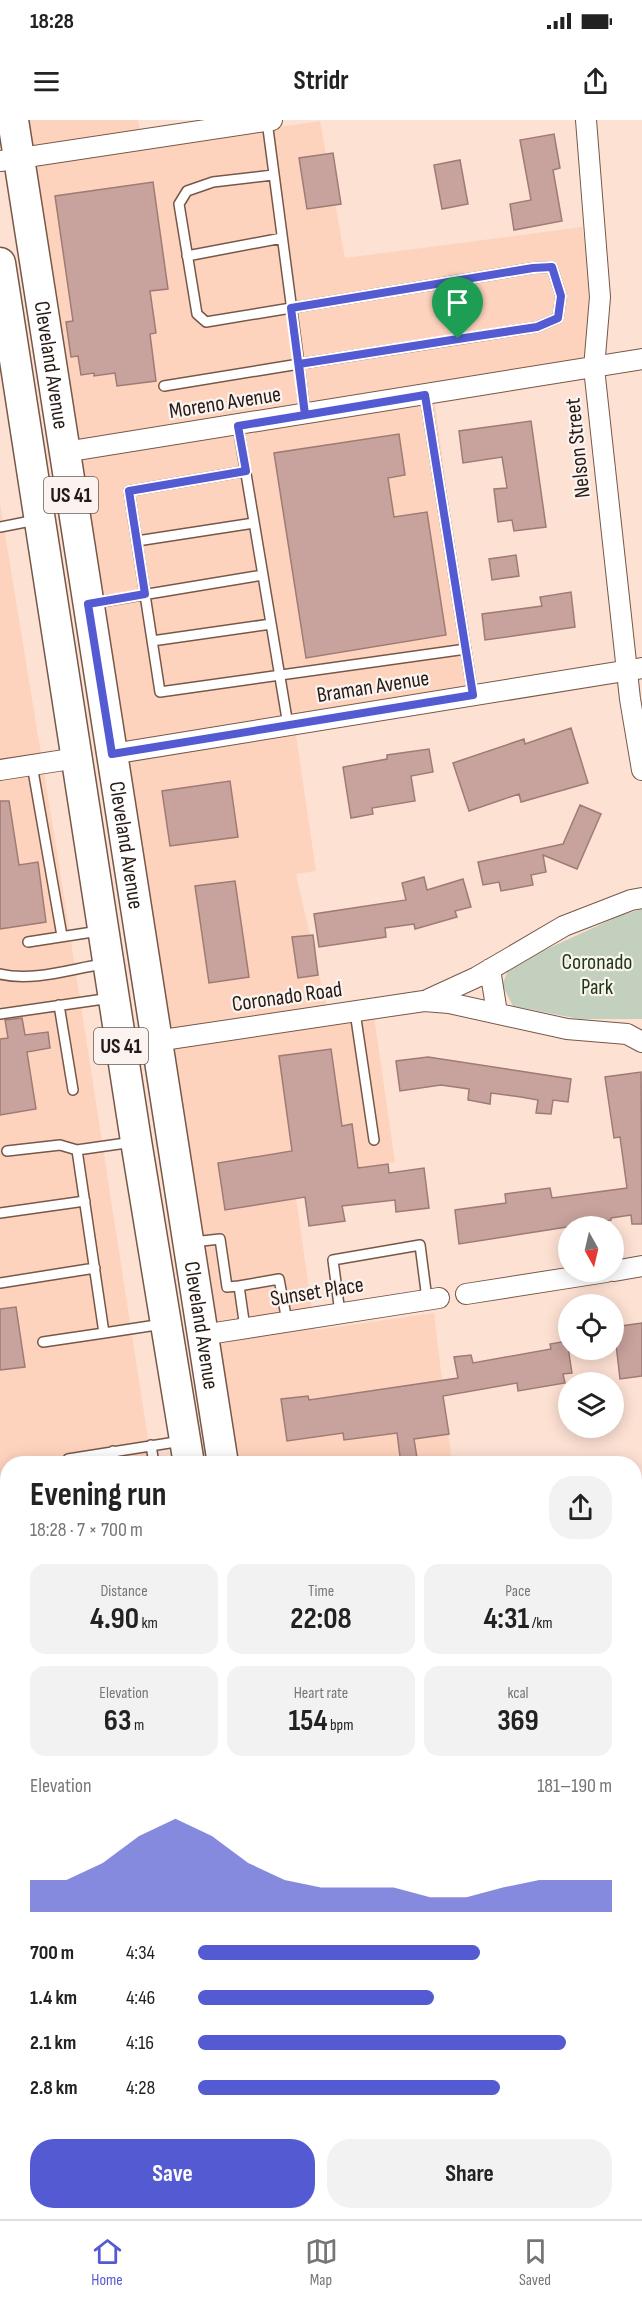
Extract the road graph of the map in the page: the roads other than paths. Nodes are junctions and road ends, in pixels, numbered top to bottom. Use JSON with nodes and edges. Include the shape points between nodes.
{"nodes":[{"id":1,"x":13,"y":120,"type":"edge"},
{"id":2,"x":269,"y":120,"type":"edge"},
{"id":3,"x":586,"y":120,"type":"edge"},
{"id":4,"x":10,"y":159,"type":"edge"},
{"id":5,"x":273,"y":175,"type":"junction"},
{"id":6,"x":282,"y":237,"type":"junction"},
{"id":7,"x":187,"y":255,"type":"junction"},
{"id":8,"x":0,"y":263,"type":"edge"},
{"id":9,"x":291,"y":308,"type":"junction"},
{"id":10,"x":642,"y":359,"type":"edge"},
{"id":11,"x":299,"y":364,"type":"junction"},
{"id":12,"x":594,"y":368,"type":"junction"},
{"id":13,"x":164,"y":386,"type":"dead end"},
{"id":14,"x":425,"y":395,"type":"junction"},
{"id":15,"x":305,"y":415,"type":"junction"},
{"id":16,"x":238,"y":426,"type":"junction"},
{"id":17,"x":65,"y":452,"type":"junction"},
{"id":18,"x":246,"y":471,"type":"junction"},
{"id":19,"x":40,"y":520,"type":"junction"},
{"id":20,"x":254,"y":523,"type":"junction"},
{"id":21,"x":0,"y":527,"type":"edge"},
{"id":22,"x":136,"y":541,"type":"junction"},
{"id":23,"x":263,"y":575,"type":"junction"},
{"id":24,"x":145,"y":594,"type":"junction"},
{"id":25,"x":88,"y":604,"type":"junction"},
{"id":26,"x":271,"y":624,"type":"junction"},
{"id":27,"x":152,"y":641,"type":"junction"},
{"id":28,"x":466,"y":649,"type":"junction"},
{"id":29,"x":634,"y":670,"type":"edge"},
{"id":30,"x":280,"y":675,"type":"junction"},
{"id":31,"x":65,"y":679,"type":"junction"},
{"id":32,"x":473,"y":695,"type":"junction"},
{"id":33,"x":288,"y":725,"type":"junction"},
{"id":34,"x":112,"y":754,"type":"junction"},
{"id":35,"x":77,"y":758,"type":"junction"},
{"id":36,"x":32,"y":765,"type":"junction"},
{"id":37,"x":0,"y":770,"type":"edge"},
{"id":38,"x":642,"y":770,"type":"edge"},
{"id":39,"x":124,"y":832,"type":"junction"},
{"id":40,"x":642,"y":898,"type":"edge"},
{"id":41,"x":104,"y":930,"type":"junction"},
{"id":42,"x":62,"y":936,"type":"junction"},
{"id":43,"x":28,"y":942,"type":"dead end"},
{"id":44,"x":108,"y":963,"type":"junction"},
{"id":45,"x":490,"y":969,"type":"junction"},
{"id":46,"x":0,"y":974,"type":"edge"},
{"id":47,"x":114,"y":998,"type":"junction"},
{"id":48,"x":424,"y":1001,"type":"junction"},
{"id":49,"x":59,"y":1005,"type":"junction"},
{"id":50,"x":355,"y":1012,"type":"junction"},
{"id":51,"x":498,"y":1013,"type":"junction"},
{"id":52,"x":0,"y":1014,"type":"edge"},
{"id":53,"x":637,"y":1037,"type":"edge"},
{"id":54,"x":156,"y":1041,"type":"junction"},
{"id":55,"x":73,"y":1090,"type":"dead end"},
{"id":56,"x":374,"y":1140,"type":"dead end"},
{"id":57,"x":136,"y":1141,"type":"junction"},
{"id":58,"x":77,"y":1150,"type":"junction"},
{"id":59,"x":7,"y":1151,"type":"dead end"},
{"id":60,"x":85,"y":1201,"type":"junction"},
{"id":61,"x":0,"y":1213,"type":"edge"},
{"id":62,"x":188,"y":1243,"type":"junction"},
{"id":63,"x":642,"y":1266,"type":"edge"},
{"id":64,"x":95,"y":1268,"type":"junction"},
{"id":65,"x":624,"y":1269,"type":"edge"},
{"id":66,"x":558,"y":1279,"type":"edge"},
{"id":67,"x":0,"y":1283,"type":"edge"},
{"id":68,"x":238,"y":1286,"type":"junction"},
{"id":69,"x":465,"y":1294,"type":"dead end"},
{"id":70,"x":433,"y":1299,"type":"joint"},
{"id":71,"x":340,"y":1313,"type":"junction"},
{"id":72,"x":287,"y":1321,"type":"junction"},
{"id":73,"x":165,"y":1323,"type":"junction"},
{"id":74,"x":245,"y":1328,"type":"junction"},
{"id":75,"x":104,"y":1333,"type":"junction"},
{"id":76,"x":202,"y":1335,"type":"junction"},
{"id":77,"x":43,"y":1342,"type":"dead end"},
{"id":78,"x":151,"y":1445,"type":"junction"},
{"id":79,"x":113,"y":1451,"type":"junction"},
{"id":80,"x":187,"y":1453,"type":"edge"},
{"id":81,"x":85,"y":1456,"type":"edge"},
{"id":82,"x":114,"y":1456,"type":"edge"},
{"id":83,"x":153,"y":1456,"type":"edge"},
{"id":84,"x":222,"y":1456,"type":"edge"}],
"edges":[{"from":1,"to":4,"type":"main road","name":"Cleveland Avenue","number":"US 41"},
{"from":2,"to":4,"type":"street"},
{"from":2,"to":5,"type":"lane"},
{"from":3,"to":12,"type":"street","name":"Nelson Street","via":[[600,297]]},
{"from":4,"to":17,"type":"main road","name":"Cleveland Avenue","number":"US 41"},
{"from":5,"to":6,"type":"lane"},
{"from":5,"to":7,"type":"lane","via":[[213,182],[187,191],[179,204]]},
{"from":6,"to":7,"type":"lane"},
{"from":6,"to":9,"type":"lane"},
{"from":7,"to":9,"type":"lane","via":[[197,315],[206,322]]},
{"from":8,"to":19,"type":"main road","name":"Cleveland Avenue","number":"US 41"},
{"from":9,"to":11,"type":"lane"},
{"from":9,"to":11,"type":"lane","via":[[552,267],[561,296],[558,318],[537,327]]},
{"from":10,"to":12,"type":"street","name":"Moreno Avenue"},
{"from":11,"to":13,"type":"lane"},
{"from":11,"to":15,"type":"lane"},
{"from":12,"to":14,"type":"street","name":"Moreno Avenue"},
{"from":12,"to":29,"type":"street","name":"Nelson Street"},
{"from":14,"to":15,"type":"street","name":"Moreno Avenue"},
{"from":14,"to":28,"type":"lane"},
{"from":15,"to":16,"type":"street","name":"Moreno Avenue"},
{"from":16,"to":17,"type":"street","name":"Moreno Avenue"},
{"from":16,"to":18,"type":"lane"},
{"from":17,"to":25,"type":"main road","name":"Cleveland Avenue","number":"US 41"},
{"from":18,"to":20,"type":"lane"},
{"from":18,"to":22,"type":"lane","via":[[129,491]]},
{"from":19,"to":21,"type":"lane"},
{"from":19,"to":31,"type":"main road","name":"Cleveland Avenue","number":"US 41"},
{"from":20,"to":22,"type":"lane"},
{"from":20,"to":23,"type":"lane"},
{"from":22,"to":24,"type":"lane"},
{"from":23,"to":24,"type":"lane"},
{"from":23,"to":26,"type":"lane"},
{"from":24,"to":25,"type":"lane"},
{"from":24,"to":27,"type":"lane"},
{"from":25,"to":34,"type":"main road","name":"Cleveland Avenue","number":"US 41"},
{"from":26,"to":27,"type":"lane"},
{"from":26,"to":30,"type":"lane"},
{"from":27,"to":30,"type":"lane","via":[[160,692]]},
{"from":28,"to":30,"type":"lane"},
{"from":28,"to":32,"type":"lane"},
{"from":29,"to":32,"type":"street","name":"Braman Avenue"},
{"from":29,"to":38,"type":"street","name":"Nelson Street"},
{"from":30,"to":33,"type":"lane"},
{"from":31,"to":34,"type":"main road","via":[[88,729]]},
{"from":31,"to":35,"type":"main road","name":"Cleveland Avenue","number":"US 41"},
{"from":32,"to":33,"type":"street","name":"Braman Avenue"},
{"from":33,"to":34,"type":"street","name":"Braman Avenue"},
{"from":34,"to":39,"type":"main road","name":"Cleveland Avenue","number":"US 41"},
{"from":35,"to":36,"type":"street"},
{"from":35,"to":39,"type":"main road","via":[[99,785]]},
{"from":35,"to":41,"type":"main road","name":"Cleveland Avenue","number":"US 41"},
{"from":36,"to":37,"type":"street"},
{"from":36,"to":42,"type":"lane"},
{"from":39,"to":54,"type":"main road","name":"Cleveland Avenue","number":"US 41"},
{"from":40,"to":45,"type":"street","name":"Coronado Road","via":[[564,926]]},
{"from":41,"to":42,"type":"lane"},
{"from":41,"to":44,"type":"main road","name":"Cleveland Avenue","number":"US 41"},
{"from":42,"to":43,"type":"lane"},
{"from":44,"to":46,"type":"lane","via":[[36,976],[14,978]]},
{"from":44,"to":47,"type":"main road","name":"Cleveland Avenue","number":"US 41"},
{"from":45,"to":48,"type":"street","name":"Coronado Road"},
{"from":45,"to":51,"type":"street"},
{"from":47,"to":49,"type":"lane"},
{"from":47,"to":57,"type":"main road","name":"Cleveland Avenue","number":"US 41"},
{"from":48,"to":50,"type":"street","name":"Coronado Road"},
{"from":48,"to":51,"type":"street","name":"Coronado Road"},
{"from":49,"to":52,"type":"lane"},
{"from":49,"to":55,"type":"lane"},
{"from":50,"to":54,"type":"street","name":"Coronado Road"},
{"from":50,"to":56,"type":"lane"},
{"from":51,"to":53,"type":"street","name":"Coronado Road","via":[[567,1029]]},
{"from":54,"to":62,"type":"main road","name":"Cleveland Avenue","number":"US 41"},
{"from":57,"to":58,"type":"lane"},
{"from":57,"to":73,"type":"main road","name":"Cleveland Avenue","number":"US 41"},
{"from":58,"to":59,"type":"lane","via":[[60,1145]]},
{"from":58,"to":60,"type":"lane"},
{"from":60,"to":61,"type":"lane"},
{"from":60,"to":64,"type":"lane"},
{"from":62,"to":68,"type":"lane","via":[[220,1239],[227,1287]]},
{"from":62,"to":76,"type":"main road","name":"Cleveland Avenue","number":"US 41"},
{"from":63,"to":65,"type":"street"},
{"from":64,"to":67,"type":"lane"},
{"from":64,"to":75,"type":"lane"},
{"from":66,"to":69,"type":"street"},
{"from":68,"to":72,"type":"lane","via":[[279,1279]]},
{"from":68,"to":74,"type":"lane"},
{"from":70,"to":71,"type":"street","name":"Sunset Place"},
{"from":70,"to":71,"type":"lane","via":[[420,1245],[333,1260]]},
{"from":71,"to":72,"type":"street","name":"Sunset Place"},
{"from":72,"to":74,"type":"street","name":"Sunset Place"},
{"from":73,"to":75,"type":"lane"},
{"from":73,"to":80,"type":"main road","name":"Cleveland Avenue","number":"US 41"},
{"from":74,"to":76,"type":"street","name":"Sunset Place"},
{"from":75,"to":77,"type":"lane"},
{"from":76,"to":84,"type":"main road","name":"Cleveland Avenue","number":"US 41"},
{"from":78,"to":79,"type":"lane"},
{"from":78,"to":80,"type":"lane"},
{"from":78,"to":83,"type":"lane"},
{"from":79,"to":81,"type":"lane"},
{"from":79,"to":82,"type":"lane"}]}
